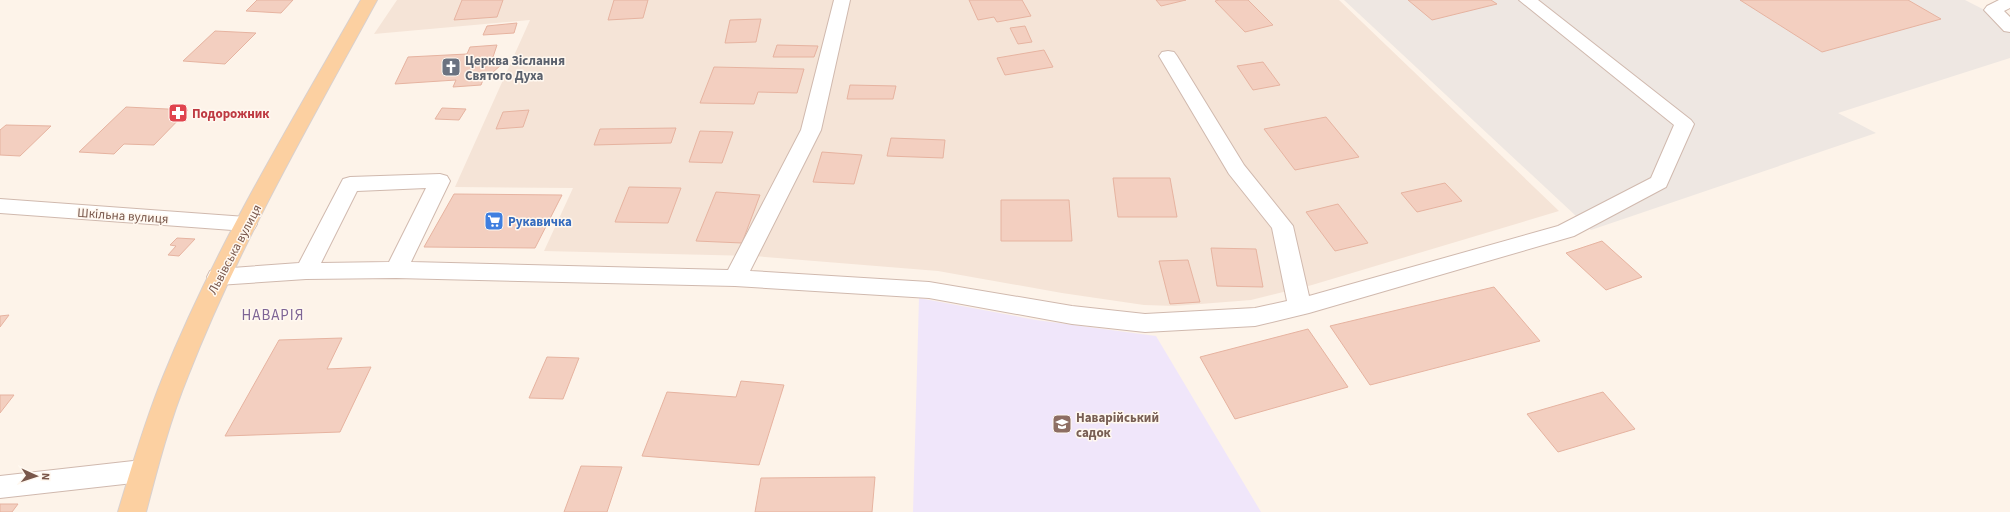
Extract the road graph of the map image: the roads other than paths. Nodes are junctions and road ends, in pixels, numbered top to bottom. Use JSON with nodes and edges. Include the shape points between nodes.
{"nodes":[{"id":1,"x":369,"y":0,"type":"edge"},
{"id":2,"x":842,"y":0,"type":"edge"},
{"id":3,"x":1527,"y":0,"type":"edge"},
{"id":4,"x":2010,"y":1,"type":"edge"},
{"id":5,"x":2010,"y":27,"type":"edge"},
{"id":6,"x":1168,"y":56,"type":"dead end"},
{"id":7,"x":0,"y":206,"type":"edge"},
{"id":8,"x":246,"y":224,"type":"junction"},
{"id":9,"x":396,"y":270,"type":"junction"},
{"id":10,"x":306,"y":271,"type":"junction"},
{"id":11,"x":218,"y":277,"type":"junction"},
{"id":12,"x":735,"y":278,"type":"junction"},
{"id":13,"x":1300,"y":307,"type":"junction"},
{"id":14,"x":142,"y":471,"type":"junction"},
{"id":15,"x":0,"y":487,"type":"edge"},
{"id":16,"x":132,"y":512,"type":"edge"}],
"edges":[{"from":1,"to":8,"type":"main road","name":"Львівська вулиця"},
{"from":2,"to":12,"type":"street","via":[[811,130]]},
{"from":3,"to":13,"type":"street","via":[[1684,124],[1659,182],[1566,231]]},
{"from":4,"to":5,"type":"street","via":[[1993,10]]},
{"from":6,"to":13,"type":"street","via":[[1236,169],[1282,226]]},
{"from":7,"to":8,"type":"street","name":"Шкільна вулиця"},
{"from":8,"to":11,"type":"main road","name":"Львівська вулиця"},
{"from":9,"to":10,"type":"street"},
{"from":9,"to":10,"type":"street","via":[[440,181],[350,184]]},
{"from":9,"to":12,"type":"street"},
{"from":10,"to":11,"type":"street"},
{"from":11,"to":14,"type":"main road","name":"Львівська вулиця","via":[[192,332]]},
{"from":12,"to":13,"type":"street","via":[[929,290],[1072,315],[1144,323],[1255,317]]},
{"from":14,"to":15,"type":"street"},
{"from":14,"to":16,"type":"main road","name":"Львівська вулиця"}]}
